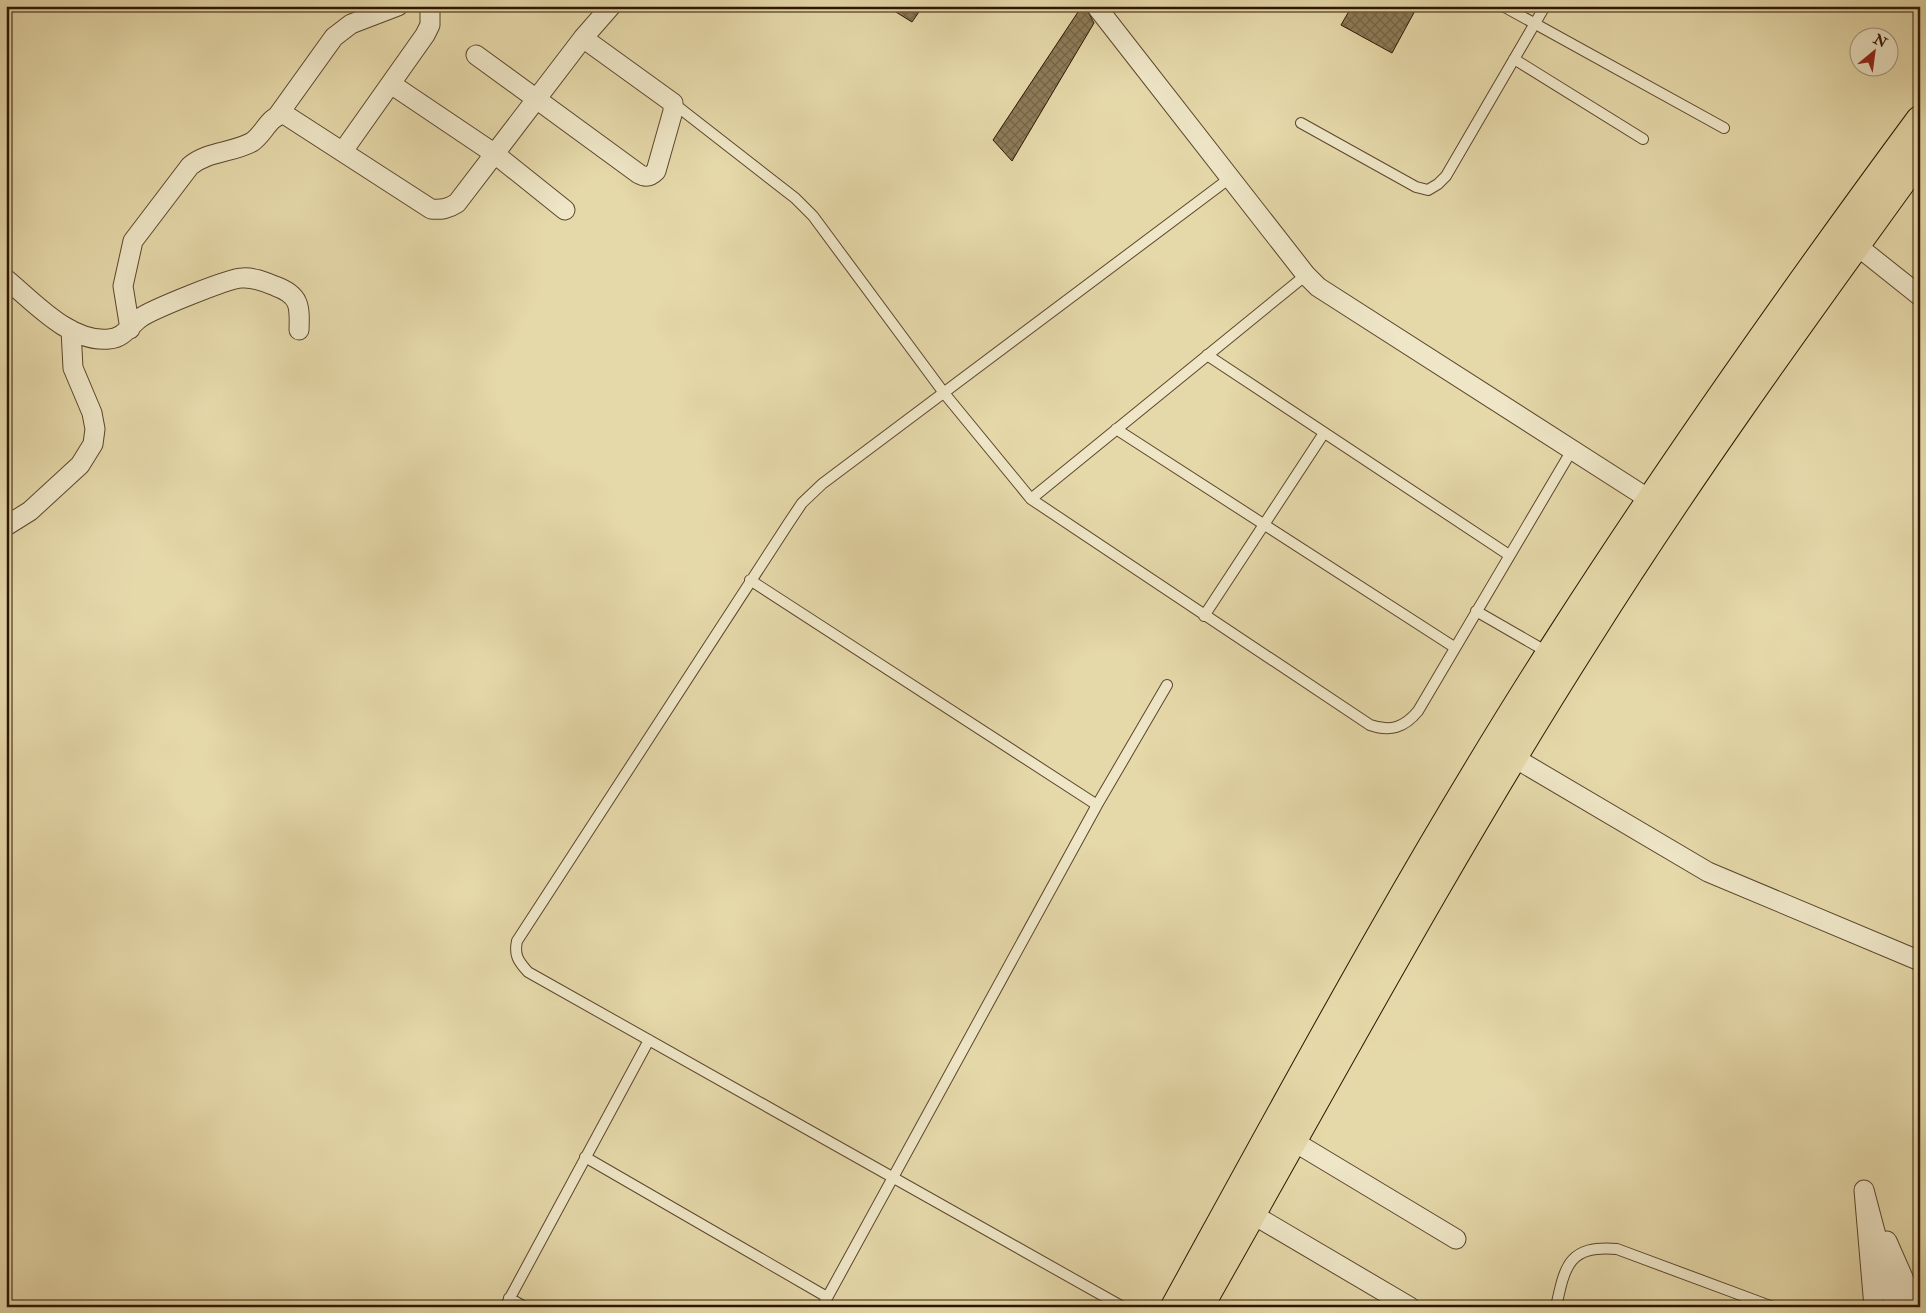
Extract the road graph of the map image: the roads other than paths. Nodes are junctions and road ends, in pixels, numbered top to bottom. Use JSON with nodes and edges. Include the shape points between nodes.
{"nodes":[{"id":1,"x":398,"y":6,"type":"edge"},
{"id":2,"x":430,"y":6,"type":"edge"},
{"id":3,"x":611,"y":6,"type":"edge"},
{"id":4,"x":1096,"y":6,"type":"edge"},
{"id":5,"x":1503,"y":6,"type":"edge"},
{"id":6,"x":1545,"y":6,"type":"edge"},
{"id":7,"x":1535,"y":24,"type":"junction"},
{"id":8,"x":583,"y":38,"type":"junction"},
{"id":9,"x":476,"y":55,"type":"dead end"},
{"id":10,"x":1514,"y":59,"type":"junction"},
{"id":11,"x":390,"y":84,"type":"junction"},
{"id":12,"x":536,"y":100,"type":"junction"},
{"id":13,"x":673,"y":103,"type":"junction"},
{"id":14,"x":278,"y":115,"type":"junction"},
{"id":15,"x":1920,"y":120,"type":"edge"},
{"id":16,"x":1301,"y":123,"type":"dead end"},
{"id":17,"x":1724,"y":128,"type":"dead end"},
{"id":18,"x":1643,"y":139,"type":"dead end"},
{"id":19,"x":343,"y":151,"type":"junction"},
{"id":20,"x":495,"y":154,"type":"junction"},
{"id":21,"x":1920,"y":156,"type":"edge"},
{"id":22,"x":1230,"y":178,"type":"junction"},
{"id":23,"x":565,"y":210,"type":"dead end"},
{"id":24,"x":1856,"y":245,"type":"junction"},
{"id":25,"x":1306,"y":275,"type":"junction"},
{"id":26,"x":6,"y":280,"type":"edge"},
{"id":27,"x":1920,"y":296,"type":"edge"},
{"id":28,"x":130,"y":329,"type":"junction"},
{"id":29,"x":72,"y":330,"type":"junction"},
{"id":30,"x":299,"y":330,"type":"dead end"},
{"id":31,"x":1207,"y":356,"type":"junction"},
{"id":32,"x":944,"y":393,"type":"junction"},
{"id":33,"x":1116,"y":429,"type":"junction"},
{"id":34,"x":1324,"y":433,"type":"junction"},
{"id":35,"x":1572,"y":450,"type":"junction"},
{"id":36,"x":1031,"y":499,"type":"junction"},
{"id":37,"x":1652,"y":501,"type":"junction"},
{"id":38,"x":6,"y":526,"type":"edge"},
{"id":39,"x":1264,"y":526,"type":"junction"},
{"id":40,"x":1509,"y":555,"type":"junction"},
{"id":41,"x":750,"y":580,"type":"junction"},
{"id":42,"x":1476,"y":611,"type":"junction"},
{"id":43,"x":1204,"y":616,"type":"junction"},
{"id":44,"x":1454,"y":647,"type":"junction"},
{"id":45,"x":1550,"y":654,"type":"junction"},
{"id":46,"x":1167,"y":685,"type":"dead end"},
{"id":47,"x":1513,"y":758,"type":"junction"},
{"id":48,"x":1096,"y":804,"type":"junction"},
{"id":49,"x":1920,"y":961,"type":"edge"},
{"id":50,"x":649,"y":1040,"type":"junction"},
{"id":51,"x":1293,"y":1141,"type":"junction"},
{"id":52,"x":585,"y":1157,"type":"junction"},
{"id":53,"x":893,"y":1177,"type":"junction"},
{"id":54,"x":1864,"y":1190,"type":"junction"},
{"id":55,"x":1252,"y":1214,"type":"junction"},
{"id":56,"x":1456,"y":1239,"type":"dead end"},
{"id":57,"x":827,"y":1297,"type":"junction"},
{"id":58,"x":507,"y":1302,"type":"edge"},
{"id":59,"x":1757,"y":1304,"type":"edge"},
{"id":60,"x":525,"y":1307,"type":"edge"},
{"id":61,"x":822,"y":1307,"type":"edge"},
{"id":62,"x":1123,"y":1307,"type":"edge"},
{"id":63,"x":1175,"y":1307,"type":"edge"},
{"id":64,"x":1199,"y":1307,"type":"edge"},
{"id":65,"x":1410,"y":1307,"type":"edge"},
{"id":66,"x":1556,"y":1307,"type":"edge"},
{"id":67,"x":1773,"y":1307,"type":"edge"},
{"id":68,"x":1874,"y":1307,"type":"edge"},
{"id":69,"x":1895,"y":1307,"type":"edge"},
{"id":70,"x":1916,"y":1307,"type":"edge"}],
"edges":[{"from":1,"to":14,"type":"street","via":[[352,24],[334,37]]},
{"from":2,"to":11,"type":"street","via":[[430,25]]},
{"from":3,"to":8,"type":"street"},
{"from":4,"to":22,"type":"street"},
{"from":5,"to":7,"type":"lane"},
{"from":6,"to":7,"type":"lane"},
{"from":7,"to":10,"type":"lane"},
{"from":7,"to":17,"type":"lane"},
{"from":8,"to":12,"type":"street"},
{"from":8,"to":13,"type":"street"},
{"from":9,"to":12,"type":"street"},
{"from":10,"to":16,"type":"lane","via":[[1446,176],[1428,190],[1416,187]]},
{"from":10,"to":18,"type":"lane"},
{"from":11,"to":19,"type":"street"},
{"from":11,"to":20,"type":"street"},
{"from":12,"to":13,"type":"street","via":[[645,177],[656,171]]},
{"from":12,"to":20,"type":"street"},
{"from":13,"to":32,"type":"lane","via":[[804,206]]},
{"from":14,"to":19,"type":"street","via":[[289,116]]},
{"from":14,"to":28,"type":"street","via":[[257,139],[198,160],[190,166],[137,233],[123,278]]},
{"from":15,"to":37,"type":"main road","via":[[1775,318]]},
{"from":19,"to":20,"type":"street","via":[[431,208],[440,210],[457,203]]},
{"from":20,"to":23,"type":"street"},
{"from":21,"to":24,"type":"main road"},
{"from":22,"to":25,"type":"street"},
{"from":22,"to":32,"type":"lane"},
{"from":24,"to":27,"type":"street"},
{"from":24,"to":47,"type":"main road","via":[[1742,405],[1587,637]]},
{"from":25,"to":31,"type":"lane"},
{"from":25,"to":35,"type":"street","via":[[1333,297]]},
{"from":26,"to":29,"type":"street"},
{"from":28,"to":29,"type":"street","via":[[110,339],[95,339]]},
{"from":28,"to":30,"type":"street","via":[[141,317],[226,281],[242,278],[258,279],[286,290],[296,299],[300,311]]},
{"from":29,"to":38,"type":"street","via":[[73,368],[92,413],[95,429],[92,444],[80,464],[30,511]]},
{"from":31,"to":33,"type":"lane"},
{"from":31,"to":34,"type":"lane"},
{"from":32,"to":36,"type":"lane"},
{"from":32,"to":41,"type":"lane","via":[[822,484],[802,503]]},
{"from":33,"to":36,"type":"lane"},
{"from":33,"to":39,"type":"lane"},
{"from":34,"to":39,"type":"lane"},
{"from":34,"to":40,"type":"lane"},
{"from":35,"to":37,"type":"street"},
{"from":35,"to":40,"type":"lane"},
{"from":36,"to":43,"type":"lane"},
{"from":37,"to":45,"type":"main road"},
{"from":39,"to":43,"type":"lane"},
{"from":39,"to":44,"type":"lane"},
{"from":40,"to":42,"type":"lane"},
{"from":41,"to":48,"type":"lane"},
{"from":41,"to":50,"type":"lane","via":[[517,941],[515,952],[528,972]]},
{"from":42,"to":44,"type":"lane"},
{"from":42,"to":45,"type":"lane"},
{"from":43,"to":44,"type":"lane","via":[[1379,728],[1396,728],[1408,723],[1418,712]]},
{"from":45,"to":63,"type":"main road","via":[[1444,826]]},
{"from":46,"to":48,"type":"lane"},
{"from":47,"to":49,"type":"street","via":[[1708,872]]},
{"from":47,"to":51,"type":"main road"},
{"from":48,"to":53,"type":"lane"},
{"from":50,"to":52,"type":"lane"},
{"from":50,"to":53,"type":"lane"},
{"from":51,"to":55,"type":"main road"},
{"from":51,"to":56,"type":"street"},
{"from":52,"to":57,"type":"lane"},
{"from":52,"to":58,"type":"lane"},
{"from":53,"to":57,"type":"lane"},
{"from":53,"to":62,"type":"lane"},
{"from":54,"to":68,"type":"street"},
{"from":54,"to":69,"type":"street"},
{"from":54,"to":70,"type":"street"},
{"from":55,"to":64,"type":"main road"},
{"from":55,"to":65,"type":"street"},
{"from":57,"to":61,"type":"lane"},
{"from":58,"to":60,"type":"lane"},
{"from":59,"to":66,"type":"lane","via":[[1617,1249],[1598,1248],[1584,1250],[1571,1262],[1562,1277]]},
{"from":59,"to":67,"type":"lane"}]}
